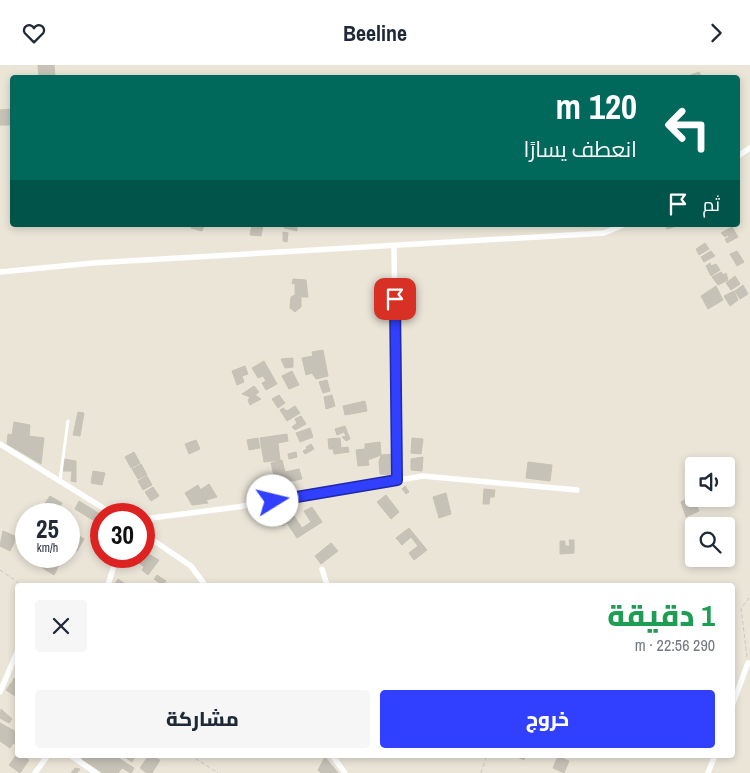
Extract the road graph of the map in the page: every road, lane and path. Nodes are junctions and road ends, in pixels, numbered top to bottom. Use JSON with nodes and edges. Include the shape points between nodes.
{"nodes":[{"id":1,"x":618,"y":227,"type":"edge"},
{"id":2,"x":394,"y":246,"type":"junction"},
{"id":3,"x":0,"y":272,"type":"edge"},
{"id":4,"x":68,"y":421,"type":"dead end"},
{"id":5,"x":0,"y":444,"type":"edge"},
{"id":6,"x":397,"y":480,"type":"junction"},
{"id":7,"x":60,"y":481,"type":"junction"},
{"id":8,"x":577,"y":490,"type":"dead end"},
{"id":9,"x":95,"y":503,"type":"edge"},
{"id":10,"x":155,"y":518,"type":"edge"},
{"id":11,"x":155,"y":541,"type":"edge"},
{"id":12,"x":113,"y":568,"type":"edge"},
{"id":13,"x":322,"y":569,"type":"dead end"},
{"id":14,"x":0,"y":570,"type":"edge"},
{"id":15,"x":19,"y":583,"type":"edge"},
{"id":16,"x":109,"y":583,"type":"edge"},
{"id":17,"x":204,"y":583,"type":"edge"},
{"id":18,"x":326,"y":583,"type":"edge"},
{"id":19,"x":750,"y":597,"type":"edge"},
{"id":20,"x":15,"y":656,"type":"edge"},
{"id":21,"x":748,"y":663,"type":"joint"},
{"id":22,"x":0,"y":692,"type":"edge"},
{"id":23,"x":735,"y":698,"type":"edge"},
{"id":24,"x":46,"y":758,"type":"edge"},
{"id":25,"x":74,"y":758,"type":"edge"},
{"id":26,"x":195,"y":758,"type":"edge"},
{"id":27,"x":334,"y":758,"type":"edge"},
{"id":28,"x":487,"y":758,"type":"edge"},
{"id":29,"x":714,"y":758,"type":"edge"},
{"id":30,"x":35,"y":773,"type":"edge"},
{"id":31,"x":96,"y":773,"type":"edge"},
{"id":32,"x":218,"y":773,"type":"edge"},
{"id":33,"x":345,"y":773,"type":"edge"},
{"id":34,"x":481,"y":773,"type":"edge"},
{"id":35,"x":708,"y":773,"type":"edge"}],
"edges":[{"from":1,"to":2,"type":"street","via":[[604,233]]},
{"from":2,"to":3,"type":"street","via":[[93,263]]},
{"from":2,"to":6,"type":"street"},
{"from":4,"to":7,"type":"lane"},
{"from":5,"to":7,"type":"street"},
{"from":6,"to":8,"type":"street","via":[[423,476]]},
{"from":6,"to":10,"type":"street"},
{"from":7,"to":9,"type":"street"},
{"from":11,"to":17,"type":"street","via":[[191,566]]},
{"from":12,"to":16,"type":"street"},
{"from":13,"to":18,"type":"street"},
{"from":14,"to":15,"type":"path"},
{"from":19,"to":21,"type":"path","via":[[741,608]]},
{"from":20,"to":22,"type":"street"},
{"from":21,"to":23,"type":"street"},
{"from":24,"to":30,"type":"street"},
{"from":25,"to":31,"type":"street"},
{"from":26,"to":32,"type":"path"},
{"from":27,"to":33,"type":"street"},
{"from":28,"to":34,"type":"path"},
{"from":29,"to":35,"type":"street"}]}
